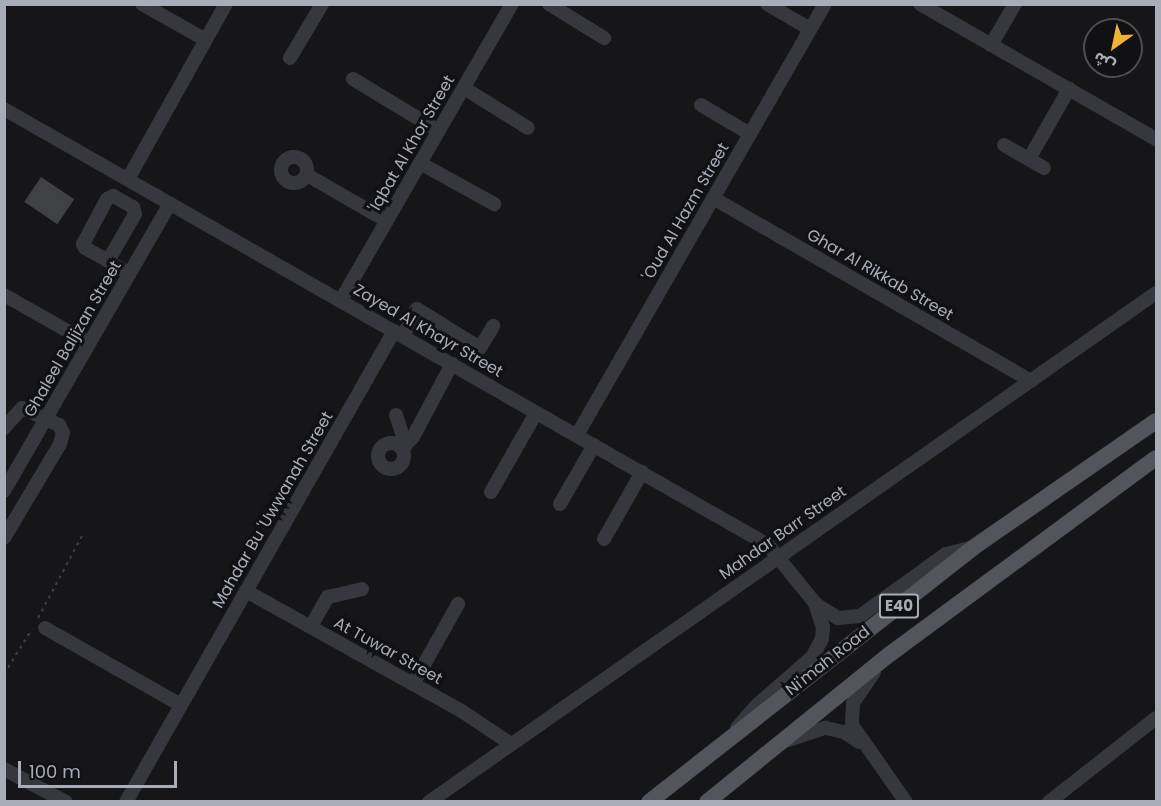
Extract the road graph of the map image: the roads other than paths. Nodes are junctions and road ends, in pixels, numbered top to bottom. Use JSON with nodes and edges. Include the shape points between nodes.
{"nodes":[{"id":1,"x":141,"y":4,"type":"edge"},
{"id":2,"x":226,"y":4,"type":"edge"},
{"id":3,"x":322,"y":4,"type":"edge"},
{"id":4,"x":512,"y":4,"type":"edge"},
{"id":5,"x":549,"y":4,"type":"edge"},
{"id":6,"x":767,"y":4,"type":"edge"},
{"id":7,"x":825,"y":4,"type":"edge"},
{"id":8,"x":1015,"y":4,"type":"edge"},
{"id":9,"x":920,"y":5,"type":"edge"},
{"id":10,"x":810,"y":29,"type":"junction"},
{"id":11,"x":604,"y":38,"type":"dead end"},
{"id":12,"x":206,"y":40,"type":"junction"},
{"id":13,"x":991,"y":45,"type":"junction"},
{"id":14,"x":290,"y":58,"type":"dead end"},
{"id":15,"x":353,"y":79,"type":"dead end"},
{"id":16,"x":464,"y":88,"type":"junction"},
{"id":17,"x":1069,"y":89,"type":"junction"},
{"id":18,"x":701,"y":105,"type":"dead end"},
{"id":19,"x":4,"y":109,"type":"edge"},
{"id":20,"x":528,"y":128,"type":"dead end"},
{"id":21,"x":439,"y":131,"type":"junction"},
{"id":22,"x":750,"y":134,"type":"junction"},
{"id":23,"x":1156,"y":139,"type":"edge"},
{"id":24,"x":1004,"y":145,"type":"dead end"},
{"id":25,"x":1029,"y":159,"type":"junction"},
{"id":26,"x":420,"y":163,"type":"junction"},
{"id":27,"x":1044,"y":168,"type":"dead end"},
{"id":28,"x":307,"y":175,"type":"dead end"},
{"id":29,"x":128,"y":179,"type":"junction"},
{"id":30,"x":713,"y":198,"type":"junction"},
{"id":31,"x":170,"y":202,"type":"junction"},
{"id":32,"x":494,"y":204,"type":"dead end"},
{"id":33,"x":387,"y":221,"type":"junction"},
{"id":34,"x":108,"y":261,"type":"junction"},
{"id":35,"x":129,"y":274,"type":"junction"},
{"id":36,"x":1156,"y":293,"type":"edge"},
{"id":37,"x":4,"y":295,"type":"edge"},
{"id":38,"x":341,"y":300,"type":"junction"},
{"id":39,"x":493,"y":326,"type":"dead end"},
{"id":40,"x":399,"y":333,"type":"junction"},
{"id":41,"x":89,"y":344,"type":"junction"},
{"id":42,"x":452,"y":364,"type":"junction"},
{"id":43,"x":1031,"y":381,"type":"junction"},
{"id":44,"x":536,"y":413,"type":"junction"},
{"id":45,"x":396,"y":415,"type":"dead end"},
{"id":46,"x":46,"y":418,"type":"junction"},
{"id":47,"x":1156,"y":421,"type":"edge"},
{"id":48,"x":4,"y":428,"type":"edge"},
{"id":49,"x":577,"y":435,"type":"junction"},
{"id":50,"x":594,"y":445,"type":"junction"},
{"id":51,"x":1156,"y":458,"type":"edge"},
{"id":52,"x":642,"y":472,"type":"junction"},
{"id":53,"x":4,"y":491,"type":"edge"},
{"id":54,"x":491,"y":492,"type":"dead end"},
{"id":55,"x":560,"y":504,"type":"dead end"},
{"id":56,"x":4,"y":538,"type":"edge"},
{"id":57,"x":604,"y":539,"type":"dead end"},
{"id":58,"x":974,"y":547,"type":"junction"},
{"id":59,"x":779,"y":555,"type":"junction"},
{"id":60,"x":362,"y":589,"type":"dead end"},
{"id":61,"x":246,"y":591,"type":"junction"},
{"id":62,"x":815,"y":603,"type":"junction"},
{"id":63,"x":458,"y":604,"type":"dead end"},
{"id":64,"x":311,"y":626,"type":"junction"},
{"id":65,"x":45,"y":628,"type":"dead end"},
{"id":66,"x":890,"y":654,"type":"junction"},
{"id":67,"x":413,"y":684,"type":"junction"},
{"id":68,"x":181,"y":705,"type":"junction"},
{"id":69,"x":1156,"y":718,"type":"edge"},
{"id":70,"x":733,"y":735,"type":"junction"},
{"id":71,"x":512,"y":744,"type":"junction"},
{"id":72,"x":774,"y":746,"type":"junction"},
{"id":73,"x":865,"y":748,"type":"junction"},
{"id":74,"x":4,"y":769,"type":"edge"},
{"id":75,"x":66,"y":801,"type":"edge"},
{"id":76,"x":126,"y":801,"type":"edge"},
{"id":77,"x":429,"y":801,"type":"edge"},
{"id":78,"x":649,"y":801,"type":"edge"},
{"id":79,"x":707,"y":801,"type":"edge"},
{"id":80,"x":906,"y":801,"type":"edge"},
{"id":81,"x":1049,"y":801,"type":"edge"}],
"edges":[{"from":1,"to":12,"type":"street"},
{"from":2,"to":12,"type":"street"},
{"from":3,"to":14,"type":"street"},
{"from":4,"to":16,"type":"street","name":"'Iqbat Al Khor Street"},
{"from":5,"to":11,"type":"street"},
{"from":6,"to":10,"type":"street"},
{"from":7,"to":10,"type":"street","name":"'Oud Al Hazm Street"},
{"from":8,"to":13,"type":"street"},
{"from":9,"to":13,"type":"street"},
{"from":10,"to":22,"type":"street","name":"'Oud Al Hazm Street"},
{"from":12,"to":29,"type":"street"},
{"from":13,"to":17,"type":"street"},
{"from":15,"to":21,"type":"street"},
{"from":16,"to":20,"type":"street"},
{"from":16,"to":21,"type":"street","name":"'Iqbat Al Khor Street"},
{"from":17,"to":23,"type":"street"},
{"from":17,"to":25,"type":"street"},
{"from":18,"to":22,"type":"street"},
{"from":19,"to":29,"type":"street","name":"Zayed Al Khayr Street"},
{"from":21,"to":26,"type":"street","name":"'Iqbat Al Khor Street"},
{"from":22,"to":30,"type":"street","name":"'Oud Al Hazm Street"},
{"from":24,"to":25,"type":"street"},
{"from":25,"to":27,"type":"street"},
{"from":26,"to":32,"type":"street"},
{"from":26,"to":33,"type":"street","name":"'Iqbat Al Khor Street"},
{"from":28,"to":33,"type":"street"},
{"from":29,"to":31,"type":"street","name":"Zayed Al Khayr Street"},
{"from":30,"to":43,"type":"street","name":"Ghar Al Rikkab Street"},
{"from":30,"to":49,"type":"street","name":"'Oud Al Hazm Street"},
{"from":31,"to":35,"type":"street","name":"Ghaleel Baljizan Street"},
{"from":31,"to":38,"type":"street","name":"Zayed Al Khayr Street"},
{"from":33,"to":38,"type":"street","name":"'Iqbat Al Khor Street"},
{"from":34,"to":34,"type":"street","via":[[85,248],[82,242],[107,199],[113,196],[133,207],[135,214]]},
{"from":34,"to":35,"type":"street"},
{"from":35,"to":41,"type":"street","name":"Ghaleel Baljizan Street"},
{"from":36,"to":43,"type":"street","name":"Mahdar Barr Street"},
{"from":37,"to":41,"type":"street"},
{"from":38,"to":40,"type":"street","name":"Zayed Al Khayr Street"},
{"from":39,"to":40,"type":"street","name":"Mahdar Bu 'Uwwanah Street","via":[[480,348],[417,309]]},
{"from":40,"to":42,"type":"street","name":"Zayed Al Khayr Street"},
{"from":40,"to":61,"type":"street","name":"Mahdar Bu 'Uwwanah Street"},
{"from":41,"to":46,"type":"street","name":"Ghaleel Baljizan Street"},
{"from":42,"to":44,"type":"street","name":"Zayed Al Khayr Street"},
{"from":42,"to":45,"type":"street","via":[[404,446]]},
{"from":43,"to":59,"type":"street","name":"Mahdar Barr Street"},
{"from":44,"to":49,"type":"street","name":"Zayed Al Khayr Street"},
{"from":44,"to":54,"type":"street"},
{"from":46,"to":48,"type":"street","via":[[22,408]]},
{"from":46,"to":53,"type":"street","name":"Ghaleel Baljizan Street"},
{"from":46,"to":56,"type":"street","via":[[59,425],[63,438]]},
{"from":47,"to":58,"type":"main road","name":"Ni'mah Road","number":"E40"},
{"from":49,"to":50,"type":"street","name":"Zayed Al Khayr Street"},
{"from":50,"to":52,"type":"street","name":"Zayed Al Khayr Street"},
{"from":50,"to":55,"type":"street"},
{"from":51,"to":66,"type":"main road","name":"Ni'mah Road","number":"E40"},
{"from":52,"to":57,"type":"street"},
{"from":52,"to":59,"type":"street","name":"Zayed Al Khayr Street","via":[[752,534]]},
{"from":58,"to":62,"type":"street","via":[[946,554],[860,616],[838,618]]},
{"from":58,"to":70,"type":"main road","name":"Ni'mah Road","number":"E40"},
{"from":59,"to":62,"type":"street","name":"Zayed Al Khayr Street"},
{"from":59,"to":71,"type":"street","name":"Mahdar Barr Street"},
{"from":60,"to":64,"type":"street","via":[[328,597]]},
{"from":61,"to":64,"type":"street","name":"At Tuwar Street"},
{"from":61,"to":68,"type":"street","name":"Mahdar Bu 'Uwwanah Street"},
{"from":62,"to":70,"type":"street","via":[[823,627],[819,648],[756,706]]},
{"from":63,"to":67,"type":"street"},
{"from":64,"to":67,"type":"street","name":"At Tuwar Street"},
{"from":65,"to":68,"type":"street"},
{"from":66,"to":72,"type":"main road","name":"Ni'mah Road","number":"E40"},
{"from":66,"to":73,"type":"street","via":[[853,703],[852,725]]},
{"from":67,"to":71,"type":"street","name":"At Tuwar Street"},
{"from":68,"to":76,"type":"street","name":"Mahdar Bu 'Uwwanah Street"},
{"from":69,"to":81,"type":"street"},
{"from":70,"to":78,"type":"main road","name":"Ni'mah Road","number":"E40"},
{"from":71,"to":77,"type":"street","name":"Mahdar Barr Street"},
{"from":72,"to":73,"type":"street","via":[[826,728],[844,732]]},
{"from":72,"to":79,"type":"main road","name":"Ni'mah Road","number":"E40"},
{"from":73,"to":80,"type":"street"},
{"from":74,"to":75,"type":"street"}]}
